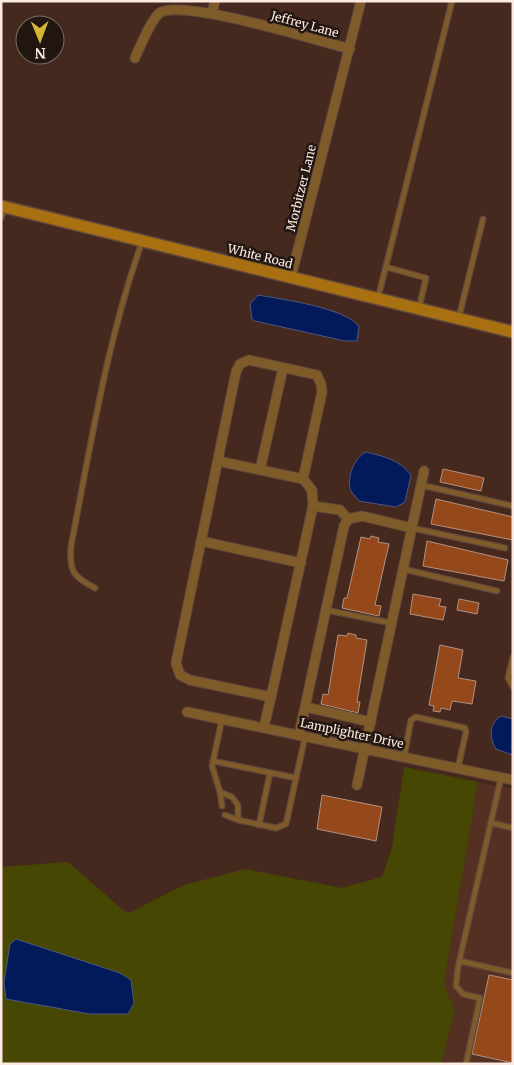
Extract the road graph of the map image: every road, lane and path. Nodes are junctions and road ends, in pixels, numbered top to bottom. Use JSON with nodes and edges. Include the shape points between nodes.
{"nodes":[{"id":1,"x":214,"y":1,"type":"edge"},
{"id":2,"x":361,"y":1,"type":"edge"},
{"id":3,"x":452,"y":1,"type":"edge"},
{"id":4,"x":212,"y":13,"type":"junction"},
{"id":5,"x":350,"y":49,"type":"junction"},
{"id":6,"x":135,"y":58,"type":"dead end"},
{"id":7,"x":3,"y":206,"type":"edge"},
{"id":8,"x":1,"y":218,"type":"edge"},
{"id":9,"x":482,"y":220,"type":"dead end"},
{"id":10,"x":142,"y":241,"type":"junction"},
{"id":11,"x":386,"y":267,"type":"junction"},
{"id":12,"x":291,"y":277,"type":"junction"},
{"id":13,"x":378,"y":299,"type":"junction"},
{"id":14,"x":418,"y":309,"type":"junction"},
{"id":15,"x":458,"y":319,"type":"junction"},
{"id":16,"x":513,"y":332,"type":"edge"},
{"id":17,"x":283,"y":368,"type":"junction"},
{"id":18,"x":218,"y":461,"type":"junction"},
{"id":19,"x":260,"y":470,"type":"junction"},
{"id":20,"x":424,"y":471,"type":"dead end"},
{"id":21,"x":303,"y":479,"type":"junction"},
{"id":22,"x":421,"y":486,"type":"junction"},
{"id":23,"x":313,"y":506,"type":"junction"},
{"id":24,"x":513,"y":506,"type":"edge"},
{"id":25,"x":348,"y":519,"type":"junction"},
{"id":26,"x":412,"y":528,"type":"junction"},
{"id":27,"x":201,"y":542,"type":"junction"},
{"id":28,"x":505,"y":548,"type":"dead end"},
{"id":29,"x":301,"y":563,"type":"junction"},
{"id":30,"x":403,"y":569,"type":"junction"},
{"id":31,"x":95,"y":588,"type":"dead end"},
{"id":32,"x":497,"y":591,"type":"dead end"},
{"id":33,"x":326,"y":610,"type":"junction"},
{"id":34,"x":391,"y":623,"type":"junction"},
{"id":35,"x":513,"y":657,"type":"edge"},
{"id":36,"x":513,"y":687,"type":"edge"},
{"id":37,"x":271,"y":697,"type":"junction"},
{"id":38,"x":306,"y":707,"type":"junction"},
{"id":39,"x":187,"y":712,"type":"dead end"},
{"id":40,"x":222,"y":719,"type":"junction"},
{"id":41,"x":370,"y":722,"type":"junction"},
{"id":42,"x":264,"y":727,"type":"junction"},
{"id":43,"x":302,"y":735,"type":"junction"},
{"id":44,"x":365,"y":749,"type":"junction"},
{"id":45,"x":404,"y":757,"type":"junction"},
{"id":46,"x":213,"y":761,"type":"junction"},
{"id":47,"x":458,"y":768,"type":"junction"},
{"id":48,"x":270,"y":772,"type":"junction"},
{"id":49,"x":296,"y":778,"type":"junction"},
{"id":50,"x":501,"y":778,"type":"junction"},
{"id":51,"x":513,"y":780,"type":"edge"},
{"id":52,"x":357,"y":785,"type":"dead end"},
{"id":53,"x":220,"y":792,"type":"junction"},
{"id":54,"x":222,"y":806,"type":"dead end"},
{"id":55,"x":225,"y":815,"type":"dead end"},
{"id":56,"x":238,"y":820,"type":"junction"},
{"id":57,"x":491,"y":823,"type":"junction"},
{"id":58,"x":259,"y":825,"type":"junction"},
{"id":59,"x":513,"y":828,"type":"edge"},
{"id":60,"x":460,"y":961,"type":"junction"},
{"id":61,"x":513,"y":974,"type":"edge"},
{"id":62,"x":466,"y":1064,"type":"edge"}],
"edges":[{"from":1,"to":4,"type":"street"},
{"from":2,"to":5,"type":"street","name":"Morbitzer Lane"},
{"from":3,"to":11,"type":"lane"},
{"from":4,"to":5,"type":"street","name":"Jeffrey Lane"},
{"from":4,"to":6,"type":"street","name":"Jeffrey Lane","via":[[180,8],[159,13]]},
{"from":5,"to":12,"type":"street","name":"Morbitzer Lane"},
{"from":7,"to":8,"type":"lane"},
{"from":7,"to":10,"type":"street","name":"White Road"},
{"from":9,"to":15,"type":"lane"},
{"from":10,"to":12,"type":"street","name":"White Road"},
{"from":10,"to":31,"type":"lane","via":[[129,279],[102,392],[71,546],[73,573]]},
{"from":11,"to":13,"type":"lane"},
{"from":11,"to":14,"type":"lane","via":[[426,278]]},
{"from":12,"to":13,"type":"street","name":"White Road"},
{"from":13,"to":14,"type":"street","name":"White Road"},
{"from":14,"to":15,"type":"street","name":"White Road"},
{"from":15,"to":16,"type":"street","name":"White Road"},
{"from":17,"to":18,"type":"street","via":[[248,360],[240,364]]},
{"from":17,"to":19,"type":"street"},
{"from":17,"to":21,"type":"street","via":[[317,375],[321,384]]},
{"from":18,"to":19,"type":"street"},
{"from":18,"to":27,"type":"street"},
{"from":19,"to":21,"type":"street"},
{"from":20,"to":22,"type":"street"},
{"from":21,"to":23,"type":"street","via":[[312,490]]},
{"from":22,"to":24,"type":"lane"},
{"from":22,"to":26,"type":"street"},
{"from":23,"to":25,"type":"street","via":[[340,510]]},
{"from":23,"to":29,"type":"street"},
{"from":25,"to":26,"type":"street","via":[[362,516]]},
{"from":25,"to":33,"type":"street"},
{"from":26,"to":28,"type":"lane"},
{"from":26,"to":30,"type":"street"},
{"from":27,"to":29,"type":"street"},
{"from":27,"to":37,"type":"street","via":[[176,663],[180,675],[190,680]]},
{"from":29,"to":37,"type":"street"},
{"from":30,"to":32,"type":"lane"},
{"from":30,"to":34,"type":"street"},
{"from":33,"to":34,"type":"lane"},
{"from":33,"to":38,"type":"street"},
{"from":34,"to":41,"type":"street"},
{"from":35,"to":36,"type":"lane","via":[[508,678]]},
{"from":37,"to":42,"type":"street"},
{"from":38,"to":41,"type":"street"},
{"from":38,"to":43,"type":"street"},
{"from":39,"to":40,"type":"street","name":"Lamplighter Drive"},
{"from":40,"to":42,"type":"street","name":"Lamplighter Drive"},
{"from":40,"to":46,"type":"lane"},
{"from":41,"to":44,"type":"street"},
{"from":42,"to":43,"type":"street","name":"Lamplighter Drive"},
{"from":43,"to":44,"type":"street","name":"Lamplighter Drive"},
{"from":43,"to":49,"type":"lane"},
{"from":44,"to":45,"type":"street","name":"Lamplighter Drive"},
{"from":44,"to":52,"type":"street"},
{"from":45,"to":47,"type":"street","name":"Lamplighter Drive"},
{"from":45,"to":47,"type":"lane","via":[[411,720],[416,717],[465,728]]},
{"from":46,"to":48,"type":"lane"},
{"from":46,"to":53,"type":"lane"},
{"from":47,"to":50,"type":"street","name":"Lamplighter Drive"},
{"from":48,"to":49,"type":"lane"},
{"from":48,"to":58,"type":"lane"},
{"from":49,"to":58,"type":"lane","via":[[286,824],[276,828]]},
{"from":50,"to":51,"type":"street","name":"Lamplighter Drive"},
{"from":50,"to":57,"type":"lane"},
{"from":53,"to":54,"type":"lane"},
{"from":53,"to":56,"type":"lane","via":[[238,805]]},
{"from":55,"to":56,"type":"lane"},
{"from":56,"to":58,"type":"lane"},
{"from":57,"to":59,"type":"lane"},
{"from":57,"to":60,"type":"lane"},
{"from":60,"to":61,"type":"lane"},
{"from":60,"to":62,"type":"lane","via":[[456,986],[463,994],[480,998]]}]}
